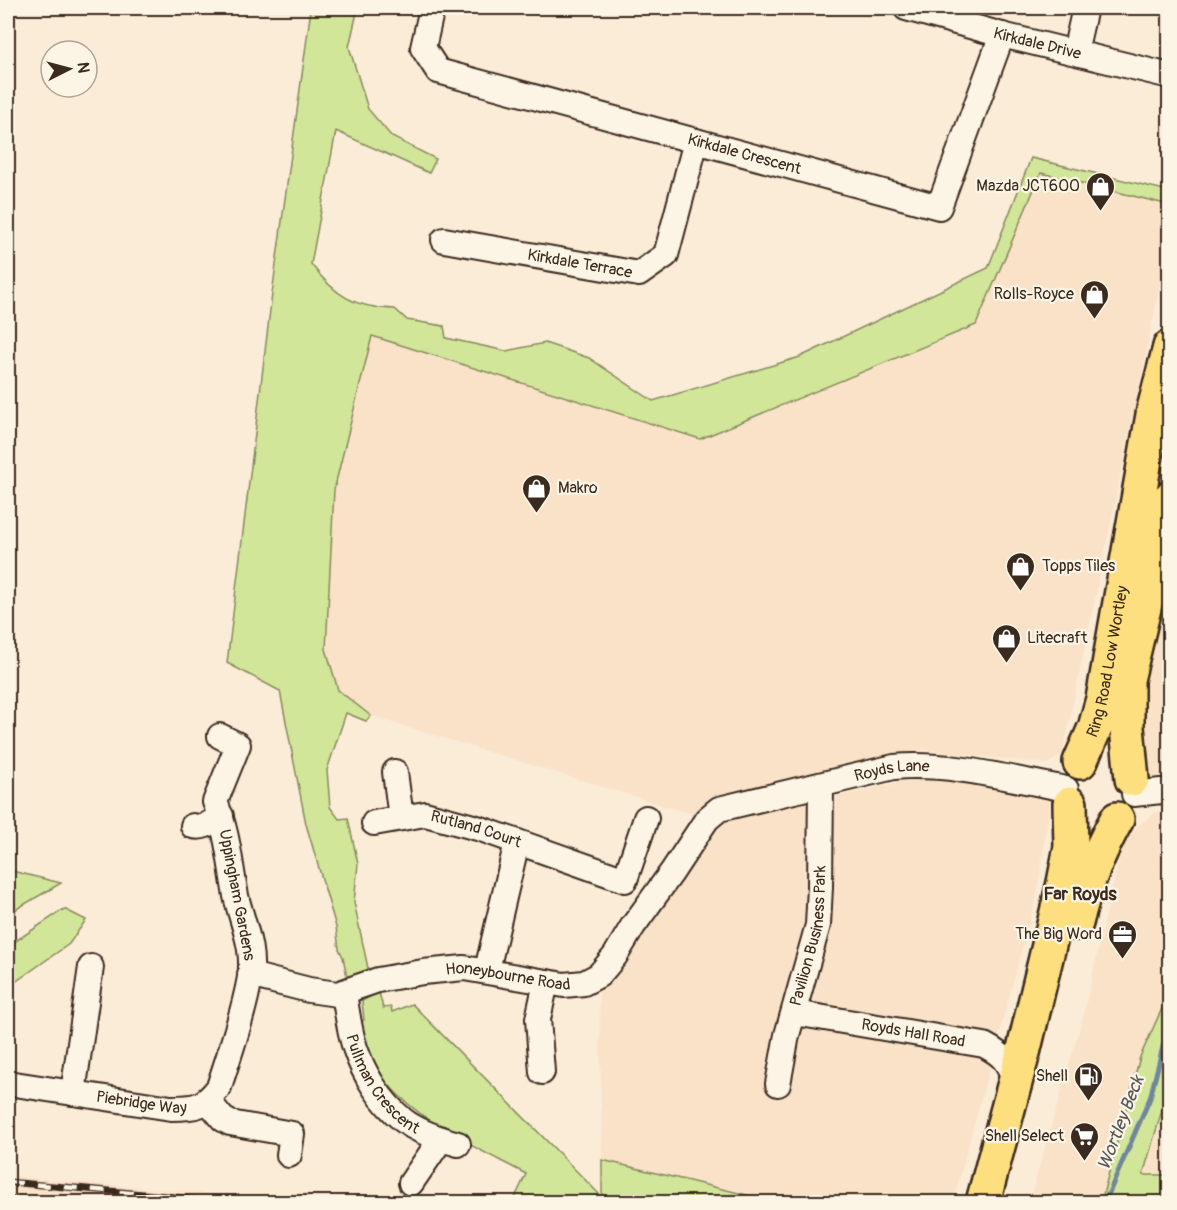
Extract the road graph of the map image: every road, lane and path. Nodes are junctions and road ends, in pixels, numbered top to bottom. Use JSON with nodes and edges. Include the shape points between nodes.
{"nodes":[{"id":1,"x":432,"y":8,"type":"edge"},
{"id":2,"x":906,"y":8,"type":"edge"},
{"id":3,"x":1085,"y":8,"type":"edge"},
{"id":4,"x":1002,"y":35,"type":"junction"},
{"id":5,"x":1075,"y":52,"type":"junction"},
{"id":6,"x":1170,"y":76,"type":"edge"},
{"id":7,"x":696,"y":141,"type":"junction"},
{"id":8,"x":444,"y":240,"type":"dead end"},
{"id":9,"x":1170,"y":347,"type":"edge"},
{"id":10,"x":1170,"y":498,"type":"edge"},
{"id":11,"x":220,"y":736,"type":"dead end"},
{"id":12,"x":394,"y":772,"type":"dead end"},
{"id":13,"x":821,"y":785,"type":"junction"},
{"id":14,"x":1072,"y":785,"type":"junction"},
{"id":15,"x":1170,"y":793,"type":"edge"},
{"id":16,"x":1128,"y":797,"type":"junction"},
{"id":17,"x":719,"y":809,"type":"joint"},
{"id":18,"x":221,"y":816,"type":"junction"},
{"id":19,"x":401,"y":818,"type":"junction"},
{"id":20,"x":646,"y":818,"type":"dead end"},
{"id":21,"x":374,"y":823,"type":"dead end"},
{"id":22,"x":193,"y":826,"type":"dead end"},
{"id":23,"x":517,"y":842,"type":"junction"},
{"id":24,"x":91,"y":967,"type":"dead end"},
{"id":25,"x":486,"y":970,"type":"junction"},
{"id":26,"x":250,"y":975,"type":"junction"},
{"id":27,"x":546,"y":982,"type":"junction"},
{"id":28,"x":344,"y":993,"type":"junction"},
{"id":29,"x":795,"y":1013,"type":"junction"},
{"id":30,"x":542,"y":1072,"type":"dead end"},
{"id":31,"x":1016,"y":1080,"type":"junction"},
{"id":32,"x":8,"y":1083,"type":"edge"},
{"id":33,"x":778,"y":1083,"type":"dead end"},
{"id":34,"x":73,"y":1093,"type":"junction"},
{"id":35,"x":208,"y":1101,"type":"junction"},
{"id":36,"x":289,"y":1155,"type":"dead end"},
{"id":37,"x":411,"y":1183,"type":"dead end"},
{"id":38,"x":982,"y":1203,"type":"edge"},
{"id":39,"x":1002,"y":1203,"type":"edge"}],
"edges":[{"from":1,"to":7,"type":"street","name":"Kirkdale Crescent","via":[[423,48],[438,71]]},
{"from":2,"to":4,"type":"street","name":"Kirkdale Drive"},
{"from":3,"to":5,"type":"street"},
{"from":4,"to":5,"type":"street","name":"Kirkdale Drive"},
{"from":4,"to":7,"type":"street","name":"Kirkdale Crescent","via":[[939,207]]},
{"from":5,"to":6,"type":"street","name":"Kirkdale Drive"},
{"from":7,"to":8,"type":"street","name":"Kirkdale Terrace","via":[[666,255],[639,274]]},
{"from":9,"to":14,"type":"highway","name":"Ring Road Low Wortley","via":[[1154,410],[1102,699]]},
{"from":10,"to":16,"type":"highway","name":"Ring Road Low Wortley","via":[[1127,680]]},
{"from":11,"to":18,"type":"street","name":"Uppingham Gardens","via":[[238,745],[215,802]]},
{"from":12,"to":19,"type":"street"},
{"from":13,"to":14,"type":"street","name":"Royds Lane","via":[[894,767],[933,765]]},
{"from":13,"to":17,"type":"street","name":"Royds Lane"},
{"from":13,"to":29,"type":"street","name":"Pavilion Business Park","via":[[818,925]]},
{"from":14,"to":16,"type":"highway","via":[[1074,812],[1087,821],[1106,823]]},
{"from":14,"to":16,"type":"highway","via":[[1099,756],[1109,757],[1127,769]]},
{"from":14,"to":31,"type":"highway","name":"Ring Road Low Wortley","via":[[1071,847]]},
{"from":15,"to":16,"type":"street"},
{"from":16,"to":39,"type":"highway","via":[[1084,888],[1044,1054]]},
{"from":17,"to":27,"type":"street","name":"Honeybourne Road","via":[[707,819],[599,975],[584,983],[564,986]]},
{"from":18,"to":22,"type":"street","name":"Uppingham Gardens","via":[[207,825]]},
{"from":18,"to":26,"type":"street","name":"Uppingham Gardens","via":[[250,951]]},
{"from":19,"to":21,"type":"street","name":"Rutland Court"},
{"from":19,"to":23,"type":"street","name":"Rutland Court","via":[[425,814]]},
{"from":20,"to":23,"type":"street","via":[[625,880]]},
{"from":23,"to":25,"type":"street","name":"Rutland Court"},
{"from":24,"to":34,"type":"street","name":"Piebridge Way"},
{"from":25,"to":27,"type":"street","name":"Honeybourne Road"},
{"from":25,"to":28,"type":"street","name":"Honeybourne Road","via":[[423,972],[378,980]]},
{"from":26,"to":28,"type":"street","name":"Honeybourne Road","via":[[309,990]]},
{"from":26,"to":35,"type":"street","name":"Piebridge Way","via":[[222,1078]]},
{"from":27,"to":30,"type":"street","via":[[538,1018]]},
{"from":28,"to":37,"type":"street","name":"Pullman Crescent","via":[[354,1046],[363,1070],[380,1096],[404,1121],[450,1142]]},
{"from":29,"to":31,"type":"street","name":"Royds Hall Road","via":[[984,1045],[999,1052]]},
{"from":29,"to":33,"type":"street","name":"Pavilion Business Park"},
{"from":31,"to":38,"type":"highway","name":"Ring Road Low Wortley"},
{"from":32,"to":34,"type":"street","name":"Piebridge Way"},
{"from":34,"to":35,"type":"street","name":"Piebridge Way","via":[[171,1108],[193,1108]]},
{"from":35,"to":36,"type":"street","name":"Piebridge Way","via":[[230,1124],[292,1134]]}]}
